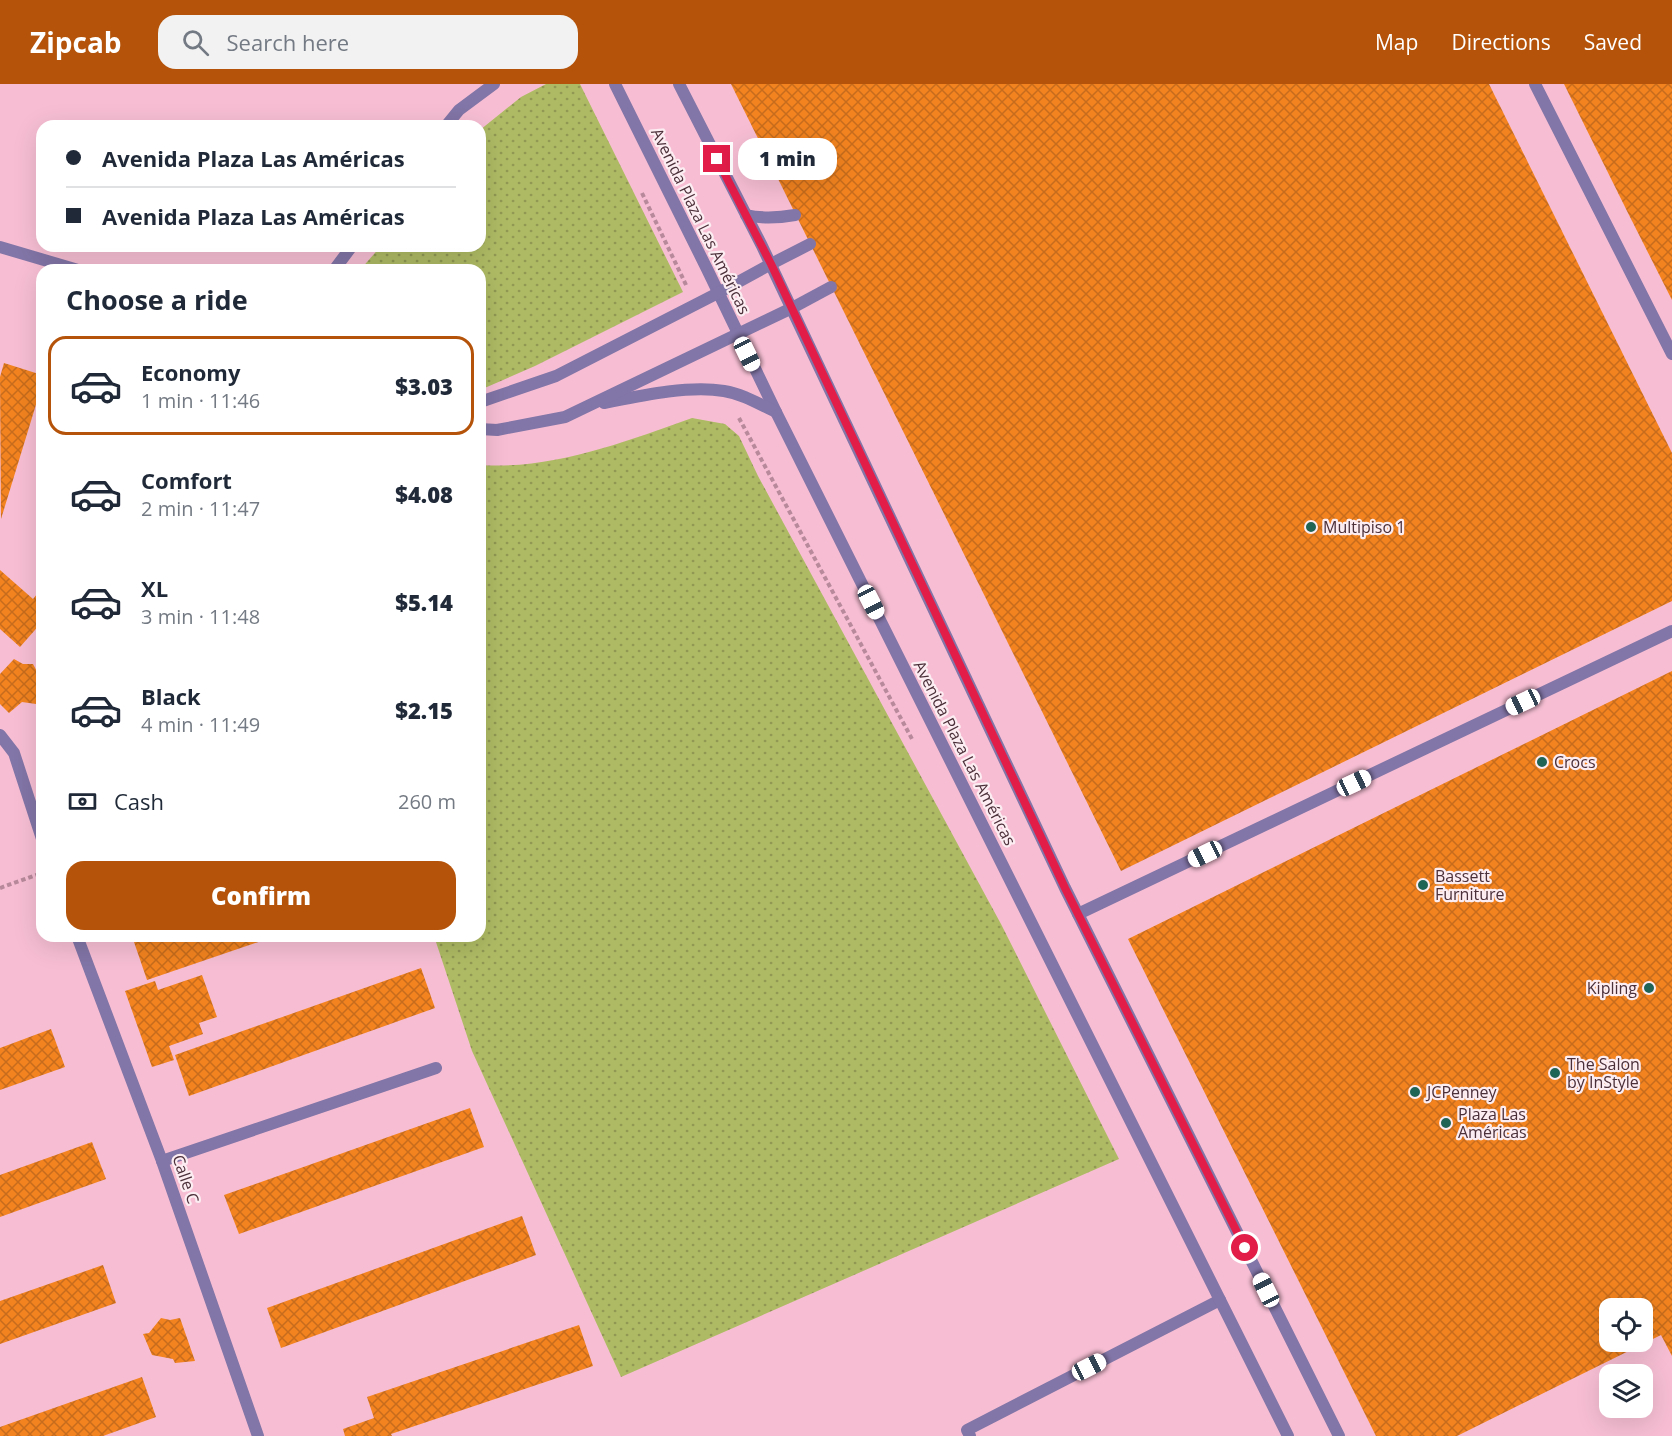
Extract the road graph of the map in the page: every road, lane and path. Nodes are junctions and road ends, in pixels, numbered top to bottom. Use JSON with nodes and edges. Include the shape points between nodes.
{"nodes":[{"id":1,"x":494,"y":84,"type":"edge"},
{"id":2,"x":615,"y":84,"type":"edge"},
{"id":3,"x":679,"y":84,"type":"edge"},
{"id":4,"x":1535,"y":84,"type":"edge"},
{"id":5,"x":451,"y":120,"type":"edge"},
{"id":6,"x":746,"y":214,"type":"junction"},
{"id":7,"x":795,"y":215,"type":"dead end"},
{"id":8,"x":810,"y":244,"type":"dead end"},
{"id":9,"x":0,"y":247,"type":"edge"},
{"id":10,"x":58,"y":264,"type":"edge"},
{"id":11,"x":771,"y":264,"type":"junction"},
{"id":12,"x":831,"y":288,"type":"dead end"},
{"id":13,"x":718,"y":293,"type":"junction"},
{"id":14,"x":792,"y":308,"type":"junction"},
{"id":15,"x":738,"y":334,"type":"junction"},
{"id":16,"x":1672,"y":354,"type":"edge"},
{"id":17,"x":486,"y":400,"type":"edge"},
{"id":18,"x":585,"y":407,"type":"junction"},
{"id":19,"x":776,"y":412,"type":"junction"},
{"id":20,"x":486,"y":429,"type":"edge"},
{"id":21,"x":1672,"y":631,"type":"edge"},
{"id":22,"x":0,"y":735,"type":"edge"},
{"id":23,"x":36,"y":821,"type":"edge"},
{"id":24,"x":36,"y":875,"type":"edge"},
{"id":25,"x":0,"y":888,"type":"edge"},
{"id":26,"x":1078,"y":914,"type":"junction"},
{"id":27,"x":79,"y":942,"type":"edge"},
{"id":28,"x":436,"y":1068,"type":"dead end"},
{"id":29,"x":162,"y":1161,"type":"junction"},
{"id":30,"x":1220,"y":1300,"type":"junction"},
{"id":31,"x":258,"y":1436,"type":"edge"},
{"id":32,"x":970,"y":1436,"type":"edge"},
{"id":33,"x":1288,"y":1436,"type":"edge"},
{"id":34,"x":1339,"y":1436,"type":"edge"}],
"edges":[{"from":1,"to":5,"type":"street"},
{"from":2,"to":13,"type":"street","name":"Avenida Plaza Las Américas"},
{"from":3,"to":6,"type":"street","name":"Avenida Plaza Las Américas"},
{"from":4,"to":16,"type":"street"},
{"from":6,"to":7,"type":"street","via":[[778,218]]},
{"from":6,"to":11,"type":"street","name":"Avenida Plaza Las Américas"},
{"from":8,"to":11,"type":"street"},
{"from":9,"to":10,"type":"street"},
{"from":11,"to":13,"type":"street"},
{"from":11,"to":14,"type":"street","name":"Avenida Plaza Las Américas"},
{"from":12,"to":14,"type":"street"},
{"from":13,"to":15,"type":"street","name":"Avenida Plaza Las Américas"},
{"from":13,"to":17,"type":"street","via":[[556,376]]},
{"from":14,"to":15,"type":"street"},
{"from":14,"to":26,"type":"street","name":"Avenida Plaza Las Américas"},
{"from":15,"to":18,"type":"street"},
{"from":15,"to":19,"type":"street","name":"Avenida Plaza Las Américas"},
{"from":18,"to":19,"type":"street","via":[[655,393],[705,390],[745,397]]},
{"from":18,"to":20,"type":"street","via":[[565,417]]},
{"from":19,"to":30,"type":"street","name":"Avenida Plaza Las Américas"},
{"from":21,"to":26,"type":"street"},
{"from":22,"to":23,"type":"street","via":[[14,753]]},
{"from":24,"to":25,"type":"path"},
{"from":26,"to":34,"type":"street","name":"Avenida Plaza Las Américas"},
{"from":27,"to":29,"type":"street","name":"Calle C"},
{"from":28,"to":29,"type":"street"},
{"from":29,"to":31,"type":"street","name":"Calle C"},
{"from":30,"to":32,"type":"street","via":[[967,1430]]},
{"from":30,"to":33,"type":"street","name":"Avenida Plaza Las Américas"}]}
